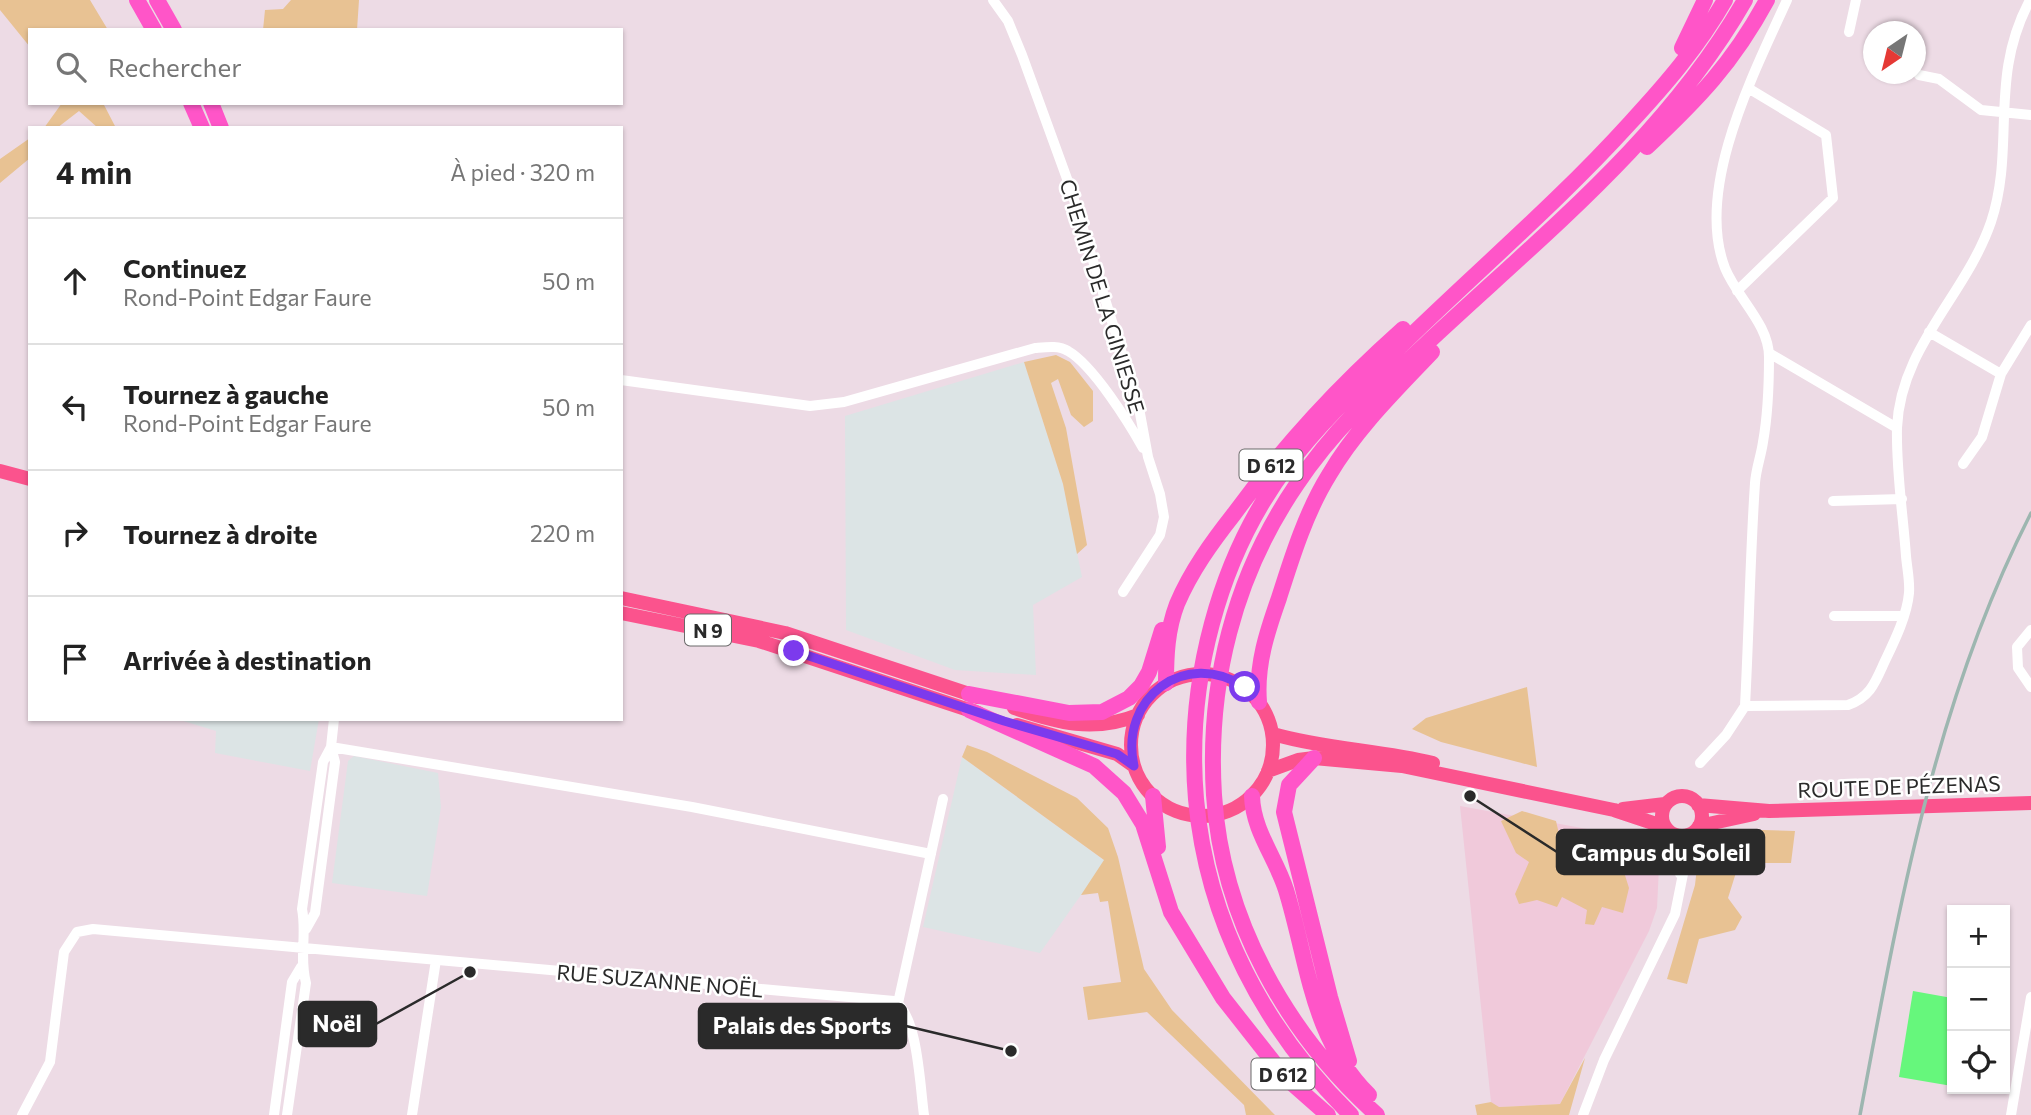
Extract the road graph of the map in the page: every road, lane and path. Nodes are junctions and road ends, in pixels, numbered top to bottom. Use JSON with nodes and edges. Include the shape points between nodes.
{"nodes":[{"id":1,"x":137,"y":0,"type":"edge"},
{"id":2,"x":157,"y":0,"type":"edge"},
{"id":3,"x":993,"y":0,"type":"edge"},
{"id":4,"x":1705,"y":0,"type":"edge"},
{"id":5,"x":1725,"y":0,"type":"edge"},
{"id":6,"x":1745,"y":0,"type":"edge"},
{"id":7,"x":1767,"y":0,"type":"edge"},
{"id":8,"x":1787,"y":0,"type":"edge"},
{"id":9,"x":1856,"y":0,"type":"edge"},
{"id":10,"x":2030,"y":0,"type":"edge"},
{"id":11,"x":153,"y":28,"type":"edge"},
{"id":12,"x":173,"y":28,"type":"edge"},
{"id":13,"x":1849,"y":32,"type":"dead end"},
{"id":14,"x":1926,"y":76,"type":"edge"},
{"id":15,"x":1748,"y":88,"type":"junction"},
{"id":16,"x":192,"y":105,"type":"edge"},
{"id":17,"x":212,"y":105,"type":"edge"},
{"id":18,"x":1643,"y":108,"type":"junction"},
{"id":19,"x":2002,"y":112,"type":"junction"},
{"id":20,"x":2031,"y":115,"type":"edge"},
{"id":21,"x":201,"y":126,"type":"edge"},
{"id":22,"x":220,"y":126,"type":"edge"},
{"id":23,"x":1534,"y":244,"type":"junction"},
{"id":24,"x":1737,"y":291,"type":"junction"},
{"id":25,"x":1451,"y":296,"type":"junction"},
{"id":26,"x":1474,"y":299,"type":"junction"},
{"id":27,"x":2031,"y":325,"type":"edge"},
{"id":28,"x":1929,"y":332,"type":"junction"},
{"id":29,"x":1769,"y":353,"type":"junction"},
{"id":30,"x":2001,"y":374,"type":"junction"},
{"id":31,"x":623,"y":380,"type":"edge"},
{"id":32,"x":1897,"y":428,"type":"junction"},
{"id":33,"x":1148,"y":457,"type":"junction"},
{"id":34,"x":1963,"y":464,"type":"dead end"},
{"id":35,"x":0,"y":471,"type":"edge"},
{"id":36,"x":28,"y":478,"type":"edge"},
{"id":37,"x":0,"y":480,"type":"edge"},
{"id":38,"x":28,"y":487,"type":"edge"},
{"id":39,"x":1902,"y":499,"type":"junction"},
{"id":40,"x":1833,"y":501,"type":"dead end"},
{"id":41,"x":1194,"y":571,"type":"junction"},
{"id":42,"x":1123,"y":592,"type":"dead end"},
{"id":43,"x":623,"y":598,"type":"edge"},
{"id":44,"x":623,"y":613,"type":"edge"},
{"id":45,"x":1834,"y":616,"type":"dead end"},
{"id":46,"x":1902,"y":616,"type":"junction"},
{"id":47,"x":2031,"y":630,"type":"edge"},
{"id":48,"x":1166,"y":683,"type":"junction"},
{"id":49,"x":2031,"y":687,"type":"edge"},
{"id":50,"x":969,"y":702,"type":"junction"},
{"id":51,"x":1259,"y":702,"type":"junction"},
{"id":52,"x":1745,"y":706,"type":"junction"},
{"id":53,"x":1138,"y":715,"type":"junction"},
{"id":54,"x":334,"y":721,"type":"edge"},
{"id":55,"x":1273,"y":734,"type":"junction"},
{"id":56,"x":331,"y":747,"type":"junction"},
{"id":57,"x":1314,"y":758,"type":"junction"},
{"id":58,"x":1700,"y":763,"type":"dead end"},
{"id":59,"x":1134,"y":766,"type":"junction"},
{"id":60,"x":1268,"y":771,"type":"junction"},
{"id":61,"x":1480,"y":781,"type":"junction"},
{"id":62,"x":1153,"y":796,"type":"junction"},
{"id":63,"x":1252,"y":796,"type":"junction"},
{"id":64,"x":943,"y":799,"type":"dead end"},
{"id":65,"x":2031,"y":803,"type":"edge"},
{"id":66,"x":1665,"y":804,"type":"junction"},
{"id":67,"x":1699,"y":805,"type":"junction"},
{"id":68,"x":1614,"y":810,"type":"junction"},
{"id":69,"x":1769,"y":811,"type":"junction"},
{"id":70,"x":1695,"y":830,"type":"junction"},
{"id":71,"x":1669,"y":831,"type":"junction"},
{"id":72,"x":931,"y":854,"type":"junction"},
{"id":73,"x":1681,"y":880,"type":"junction"},
{"id":74,"x":304,"y":948,"type":"junction"},
{"id":75,"x":436,"y":960,"type":"junction"},
{"id":76,"x":1202,"y":964,"type":"junction"},
{"id":77,"x":301,"y":967,"type":"junction"},
{"id":78,"x":2031,"y":997,"type":"edge"},
{"id":79,"x":898,"y":1003,"type":"junction"},
{"id":80,"x":1358,"y":1083,"type":"junction"},
{"id":81,"x":22,"y":1115,"type":"edge"},
{"id":82,"x":274,"y":1115,"type":"edge"},
{"id":83,"x":287,"y":1115,"type":"edge"},
{"id":84,"x":412,"y":1115,"type":"edge"},
{"id":85,"x":924,"y":1115,"type":"edge"},
{"id":86,"x":1328,"y":1115,"type":"edge"},
{"id":87,"x":1351,"y":1115,"type":"edge"},
{"id":88,"x":1377,"y":1115,"type":"edge"},
{"id":89,"x":1387,"y":1115,"type":"edge"},
{"id":90,"x":1583,"y":1115,"type":"edge"},
{"id":91,"x":2011,"y":1115,"type":"edge"}],
"edges":[{"from":1,"to":11,"type":"highway"},
{"from":2,"to":12,"type":"highway"},
{"from":3,"to":33,"type":"street","name":"CHEMIN DE LA GINIESSE","via":[[1022,55],[1070,187],[1139,408]]},
{"from":4,"to":18,"type":"highway","via":[[1691,35]]},
{"from":5,"to":18,"type":"highway","number":"D 612","via":[[1678,70]]},
{"from":6,"to":23,"type":"highway","number":"D 612","via":[[1720,40],[1621,164]]},
{"from":7,"to":23,"type":"highway","number":"D 612","via":[[1735,54],[1705,92],[1577,213]]},
{"from":8,"to":15,"type":"street"},
{"from":9,"to":13,"type":"street"},
{"from":10,"to":19,"type":"street","via":[[2007,61]]},
{"from":14,"to":19,"type":"street","via":[[1939,79],[1981,110]]},
{"from":15,"to":24,"type":"street","via":[[1720,177],[1720,240],[1724,266]]},
{"from":15,"to":24,"type":"street","via":[[1826,135],[1833,198]]},
{"from":16,"to":21,"type":"highway"},
{"from":17,"to":22,"type":"highway"},
{"from":18,"to":25,"type":"highway","number":"D 612","via":[[1566,191]]},
{"from":19,"to":20,"type":"street"},
{"from":19,"to":28,"type":"street","via":[[1998,200],[1990,226]]},
{"from":23,"to":26,"type":"highway","number":"D 612"},
{"from":24,"to":29,"type":"street","via":[[1765,334]]},
{"from":25,"to":41,"type":"highway","number":"D 612","via":[[1423,311],[1330,395],[1257,482]]},
{"from":25,"to":87,"type":"highway","number":"D 612","via":[[1325,420],[1287,466],[1236,555],[1210,630],[1196,707],[1198,821],[1209,878],[1228,937],[1260,1003],[1289,1047]]},
{"from":26,"to":51,"type":"highway","number":"D 612","via":[[1448,335],[1367,422],[1328,476],[1294,554],[1269,629],[1259,668]]},
{"from":26,"to":88,"type":"highway","number":"D 612","via":[[1354,414],[1296,484],[1252,565],[1227,636],[1212,725],[1215,809],[1226,869],[1254,950],[1283,1005],[1329,1067]]},
{"from":27,"to":30,"type":"street"},
{"from":28,"to":30,"type":"street"},
{"from":28,"to":32,"type":"street","via":[[1903,391]]},
{"from":29,"to":32,"type":"street"},
{"from":29,"to":52,"type":"street","via":[[1768,405],[1755,480]]},
{"from":30,"to":34,"type":"street","via":[[1982,437]]},
{"from":31,"to":33,"type":"street","via":[[810,406],[844,402],[1051,346],[1067,349],[1080,360],[1129,422]]},
{"from":32,"to":39,"type":"street"},
{"from":33,"to":42,"type":"street","name":"CHEMIN DE LA GINIESSE","via":[[1164,517],[1160,535]]},
{"from":35,"to":36,"type":"main road"},
{"from":37,"to":38,"type":"main road"},
{"from":39,"to":40,"type":"street"},
{"from":39,"to":46,"type":"street","via":[[1909,593]]},
{"from":41,"to":48,"type":"highway","number":"D 612","via":[[1176,606],[1168,636]]},
{"from":41,"to":50,"type":"highway","number":"D 612","via":[[1176,591],[1141,686],[1115,706],[1084,715]]},
{"from":43,"to":50,"type":"main road","number":"N 9","via":[[785,633]]},
{"from":44,"to":50,"type":"main road","number":"N 9","via":[[759,641]]},
{"from":45,"to":46,"type":"street"},
{"from":46,"to":52,"type":"street","via":[[1873,688],[1863,699],[1848,705]]},
{"from":47,"to":49,"type":"street","via":[[2017,647],[2018,668]]},
{"from":48,"to":51,"type":"main road","via":[[1190,674],[1217,675],[1240,684]]},
{"from":48,"to":53,"type":"main road"},
{"from":50,"to":53,"type":"main road","number":"N 9","via":[[1080,726],[1106,726]]},
{"from":50,"to":59,"type":"main road","number":"N 9","via":[[1117,754]]},
{"from":50,"to":76,"type":"highway","number":"D 612","via":[[1094,766],[1124,793],[1143,824],[1171,912]]},
{"from":51,"to":55,"type":"main road"},
{"from":52,"to":58,"type":"street"},
{"from":53,"to":59,"type":"main road","via":[[1131,741]]},
{"from":54,"to":56,"type":"street"},
{"from":55,"to":60,"type":"main road"},
{"from":55,"to":61,"type":"main road","via":[[1299,742],[1401,755]]},
{"from":56,"to":72,"type":"street","via":[[692,807]]},
{"from":56,"to":74,"type":"street","via":[[334,769],[315,913],[306,929]]},
{"from":57,"to":60,"type":"main road"},
{"from":57,"to":61,"type":"main road","via":[[1402,766]]},
{"from":57,"to":80,"type":"highway","number":"D 612","via":[[1289,785],[1284,812],[1338,1024]]},
{"from":59,"to":62,"type":"main road"},
{"from":60,"to":63,"type":"main road"},
{"from":61,"to":68,"type":"main road"},
{"from":62,"to":63,"type":"main road","via":[[1178,812],[1205,816],[1231,810]]},
{"from":62,"to":76,"type":"highway","via":[[1164,873]]},
{"from":63,"to":80,"type":"highway","number":"D 612","via":[[1255,822],[1286,890],[1323,1029]]},
{"from":64,"to":72,"type":"street"},
{"from":65,"to":69,"type":"main road","name":"ROUTE DE PÉZENAS"},
{"from":66,"to":67,"type":"main road","via":[[1682,796]]},
{"from":66,"to":68,"type":"main road"},
{"from":66,"to":71,"type":"main road","via":[[1661,817]]},
{"from":67,"to":69,"type":"main road","name":"ROUTE DE PÉZENAS"},
{"from":67,"to":70,"type":"main road","via":[[1702,815]]},
{"from":68,"to":71,"type":"main road"},
{"from":69,"to":70,"type":"main road","name":"ROUTE DE PÉZENAS"},
{"from":70,"to":71,"type":"main road"},
{"from":70,"to":73,"type":"street"},
{"from":71,"to":73,"type":"street"},
{"from":72,"to":79,"type":"street"},
{"from":73,"to":90,"type":"street","via":[[1667,935],[1604,1060]]},
{"from":74,"to":75,"type":"street","name":"RUE SUZANNE NOËL"},
{"from":74,"to":77,"type":"street"},
{"from":74,"to":81,"type":"street","name":"RUE SUZANNE NOËL","via":[[93,929],[77,932],[64,952],[50,1062]]},
{"from":75,"to":79,"type":"street","name":"RUE SUZANNE NOËL"},
{"from":75,"to":84,"type":"street"},
{"from":76,"to":86,"type":"highway","number":"D 612","via":[[1265,1053]]},
{"from":77,"to":82,"type":"street","via":[[292,982]]},
{"from":77,"to":83,"type":"street","via":[[306,983]]},
{"from":78,"to":91,"type":"street"},
{"from":79,"to":85,"type":"street","via":[[911,1022]]},
{"from":80,"to":89,"type":"highway","number":"D 612"}]}
